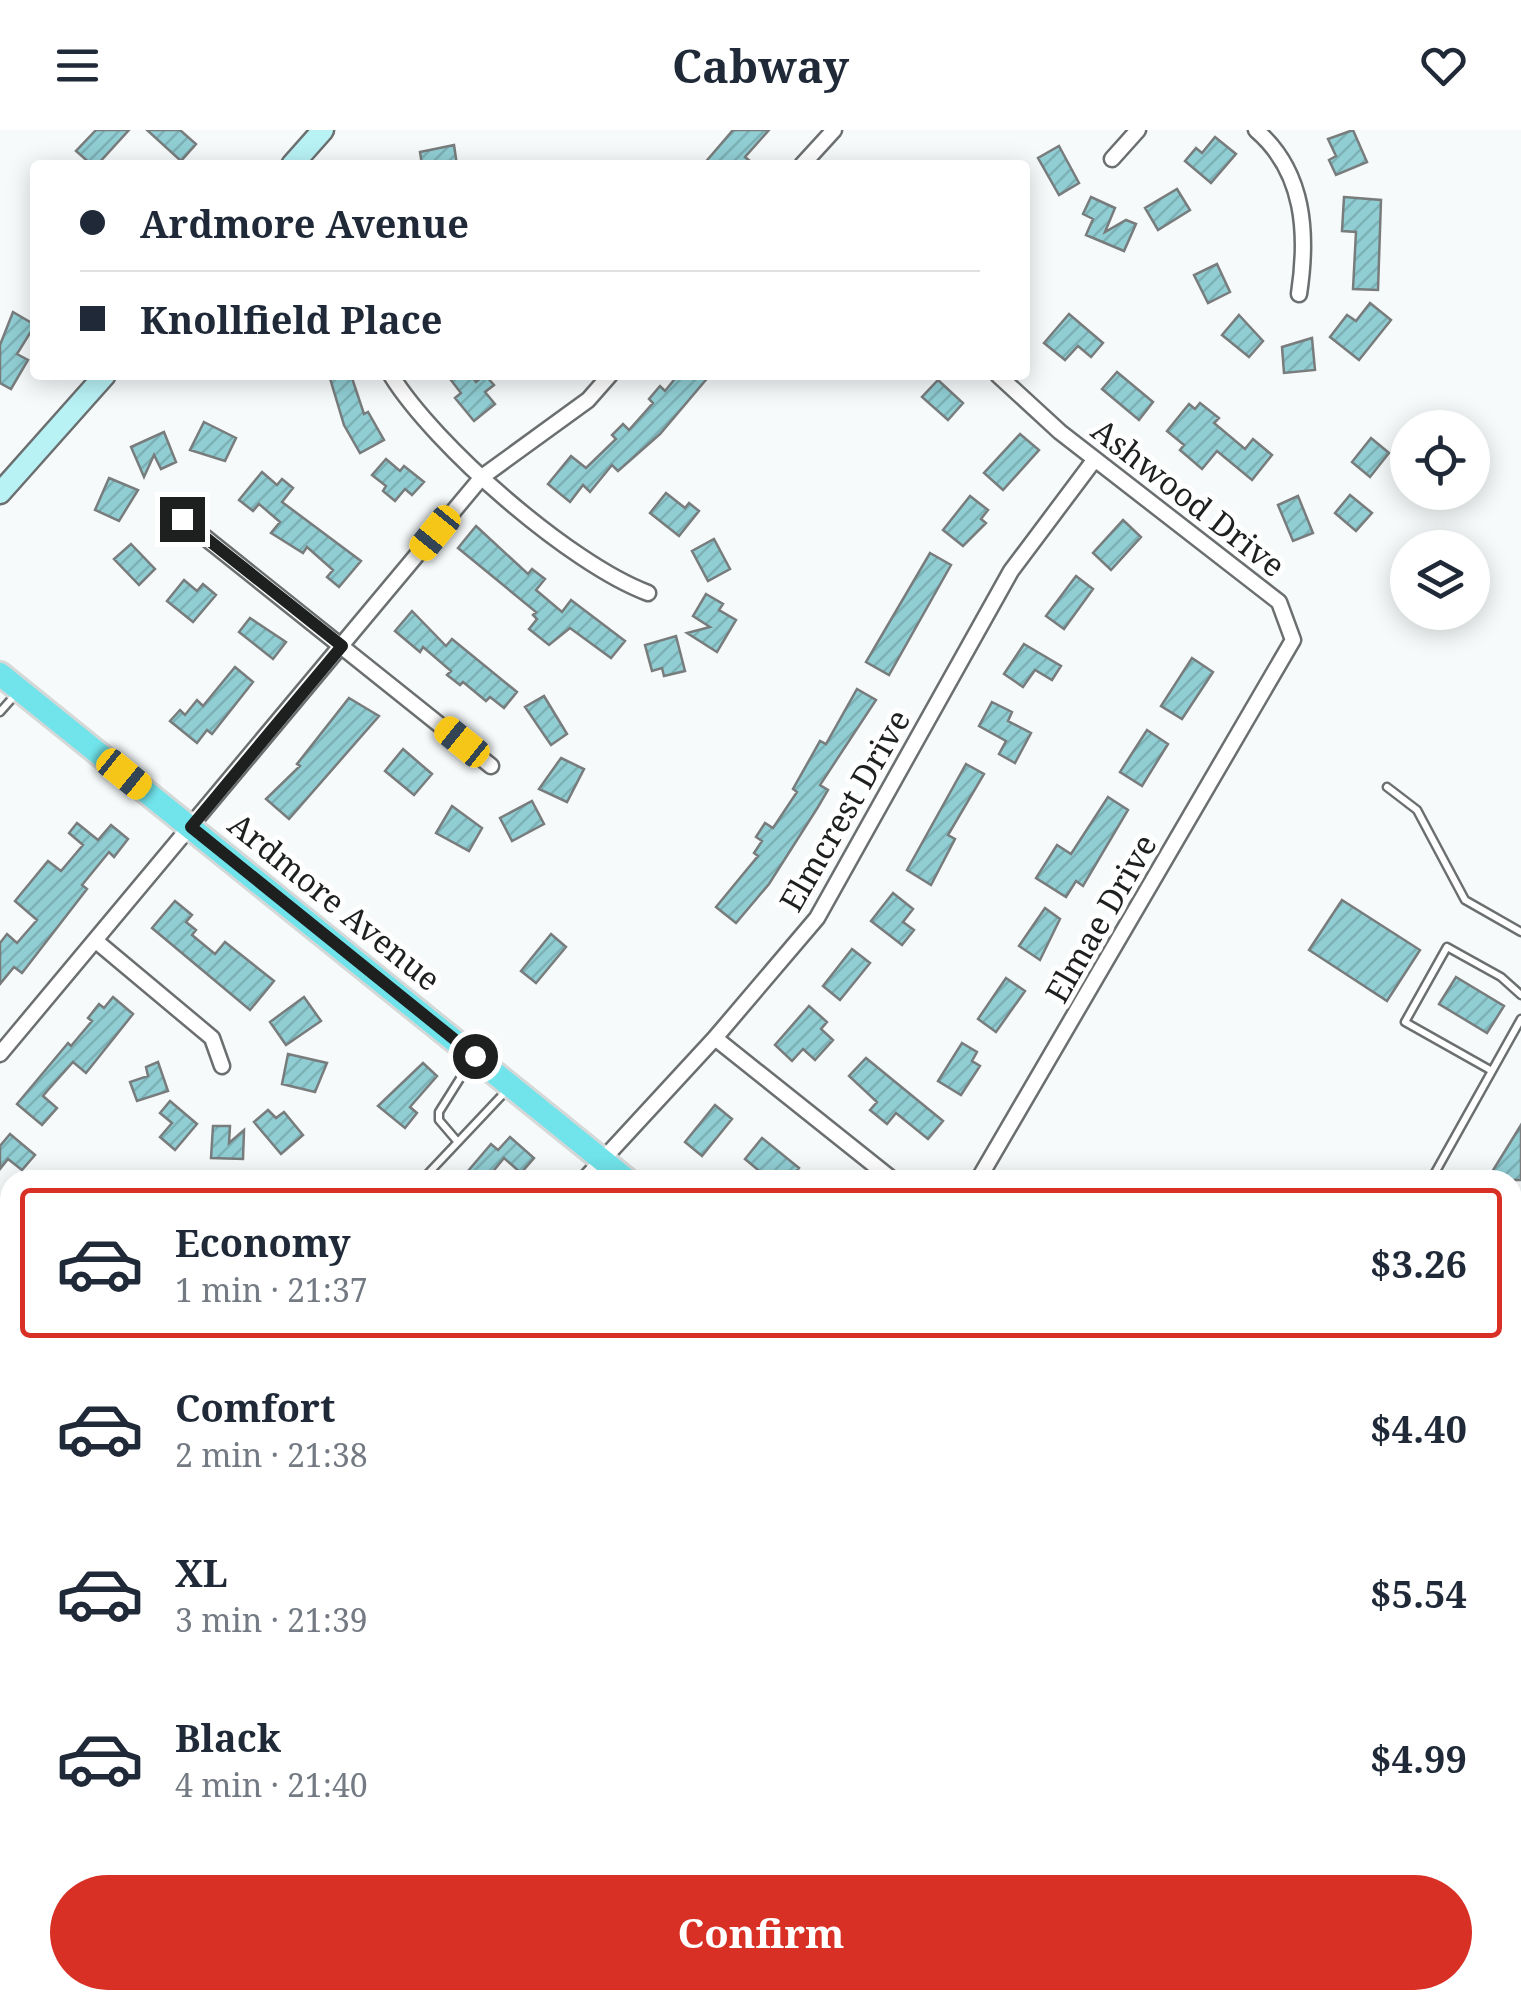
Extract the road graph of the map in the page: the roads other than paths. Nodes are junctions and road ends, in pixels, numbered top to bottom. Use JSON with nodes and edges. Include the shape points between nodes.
{"nodes":[{"id":1,"x":323,"y":130,"type":"edge"},
{"id":2,"x":834,"y":130,"type":"edge"},
{"id":3,"x":1138,"y":130,"type":"edge"},
{"id":4,"x":1256,"y":130,"type":"edge"},
{"id":5,"x":1112,"y":159,"type":"dead end"},
{"id":6,"x":296,"y":160,"type":"edge"},
{"id":7,"x":807,"y":160,"type":"edge"},
{"id":8,"x":1299,"y":294,"type":"dead end"},
{"id":9,"x":100,"y":380,"type":"edge"},
{"id":10,"x":394,"y":380,"type":"edge"},
{"id":11,"x":606,"y":380,"type":"edge"},
{"id":12,"x":1004,"y":380,"type":"edge"},
{"id":13,"x":1095,"y":458,"type":"junction"},
{"id":14,"x":482,"y":477,"type":"junction"},
{"id":15,"x":0,"y":492,"type":"edge"},
{"id":16,"x":182,"y":519,"type":"dead end"},
{"id":17,"x":648,"y":593,"type":"dead end"},
{"id":18,"x":342,"y":646,"type":"junction"},
{"id":19,"x":0,"y":674,"type":"edge"},
{"id":20,"x":1270,"y":683,"type":"joint"},
{"id":21,"x":20,"y":689,"type":"junction"},
{"id":22,"x":0,"y":712,"type":"edge"},
{"id":23,"x":491,"y":766,"type":"dead end"},
{"id":24,"x":1387,"y":788,"type":"dead end"},
{"id":25,"x":191,"y":827,"type":"junction"},
{"id":26,"x":1521,"y":932,"type":"edge"},
{"id":27,"x":96,"y":941,"type":"junction"},
{"id":28,"x":1521,"y":995,"type":"edge"},
{"id":29,"x":1521,"y":1019,"type":"edge"},
{"id":30,"x":1512,"y":1034,"type":"junction"},
{"id":31,"x":715,"y":1038,"type":"junction"},
{"id":32,"x":1521,"y":1039,"type":"edge"},
{"id":33,"x":0,"y":1054,"type":"edge"},
{"id":34,"x":475,"y":1056,"type":"junction"},
{"id":35,"x":222,"y":1066,"type":"dead end"},
{"id":36,"x":1492,"y":1070,"type":"junction"},
{"id":37,"x":511,"y":1085,"type":"junction"},
{"id":38,"x":457,"y":1141,"type":"junction"},
{"id":39,"x":601,"y":1159,"type":"junction"},
{"id":40,"x":431,"y":1170,"type":"edge"},
{"id":41,"x":592,"y":1170,"type":"edge"},
{"id":42,"x":615,"y":1170,"type":"edge"},
{"id":43,"x":881,"y":1170,"type":"edge"},
{"id":44,"x":984,"y":1170,"type":"edge"},
{"id":45,"x":1439,"y":1170,"type":"edge"}],
"edges":[{"from":1,"to":6,"type":"street"},
{"from":2,"to":7,"type":"street"},
{"from":3,"to":5,"type":"street"},
{"from":4,"to":8,"type":"street","via":[[1278,149],[1302,212],[1306,246]]},
{"from":9,"to":15,"type":"street"},
{"from":10,"to":14,"type":"street","via":[[415,413]]},
{"from":11,"to":14,"type":"street"},
{"from":12,"to":13,"type":"street","name":"Ashwood Drive"},
{"from":13,"to":20,"type":"street","name":"Ashwood Drive","via":[[1279,602],[1293,640]]},
{"from":13,"to":31,"type":"street","name":"Elmcrest Drive","via":[[1011,572],[817,918]]},
{"from":14,"to":17,"type":"street","via":[[612,580]]},
{"from":14,"to":18,"type":"street"},
{"from":16,"to":18,"type":"street"},
{"from":18,"to":23,"type":"street"},
{"from":18,"to":25,"type":"street"},
{"from":19,"to":21,"type":"main road","name":"Ardmore Avenue"},
{"from":20,"to":44,"type":"street","name":"Elmae Drive"},
{"from":21,"to":22,"type":"lane"},
{"from":21,"to":25,"type":"main road","name":"Ardmore Avenue"},
{"from":24,"to":26,"type":"lane","via":[[1417,810],[1464,900]]},
{"from":25,"to":27,"type":"street"},
{"from":25,"to":34,"type":"main road","name":"Ardmore Avenue"},
{"from":27,"to":33,"type":"street"},
{"from":27,"to":35,"type":"street","via":[[212,1038]]},
{"from":28,"to":36,"type":"lane","via":[[1448,947],[1405,1022]]},
{"from":29,"to":30,"type":"lane"},
{"from":30,"to":32,"type":"lane"},
{"from":30,"to":36,"type":"lane"},
{"from":31,"to":39,"type":"street","name":"Elmcrest Drive"},
{"from":31,"to":43,"type":"street"},
{"from":34,"to":37,"type":"main road","name":"Ardmore Avenue"},
{"from":34,"to":38,"type":"lane","via":[[439,1112],[438,1120]]},
{"from":36,"to":45,"type":"lane"},
{"from":37,"to":38,"type":"lane"},
{"from":37,"to":39,"type":"main road","name":"Ardmore Avenue"},
{"from":38,"to":40,"type":"lane"},
{"from":39,"to":41,"type":"street","name":"Elmcrest Drive"},
{"from":39,"to":42,"type":"main road","name":"Ardmore Avenue"}]}
